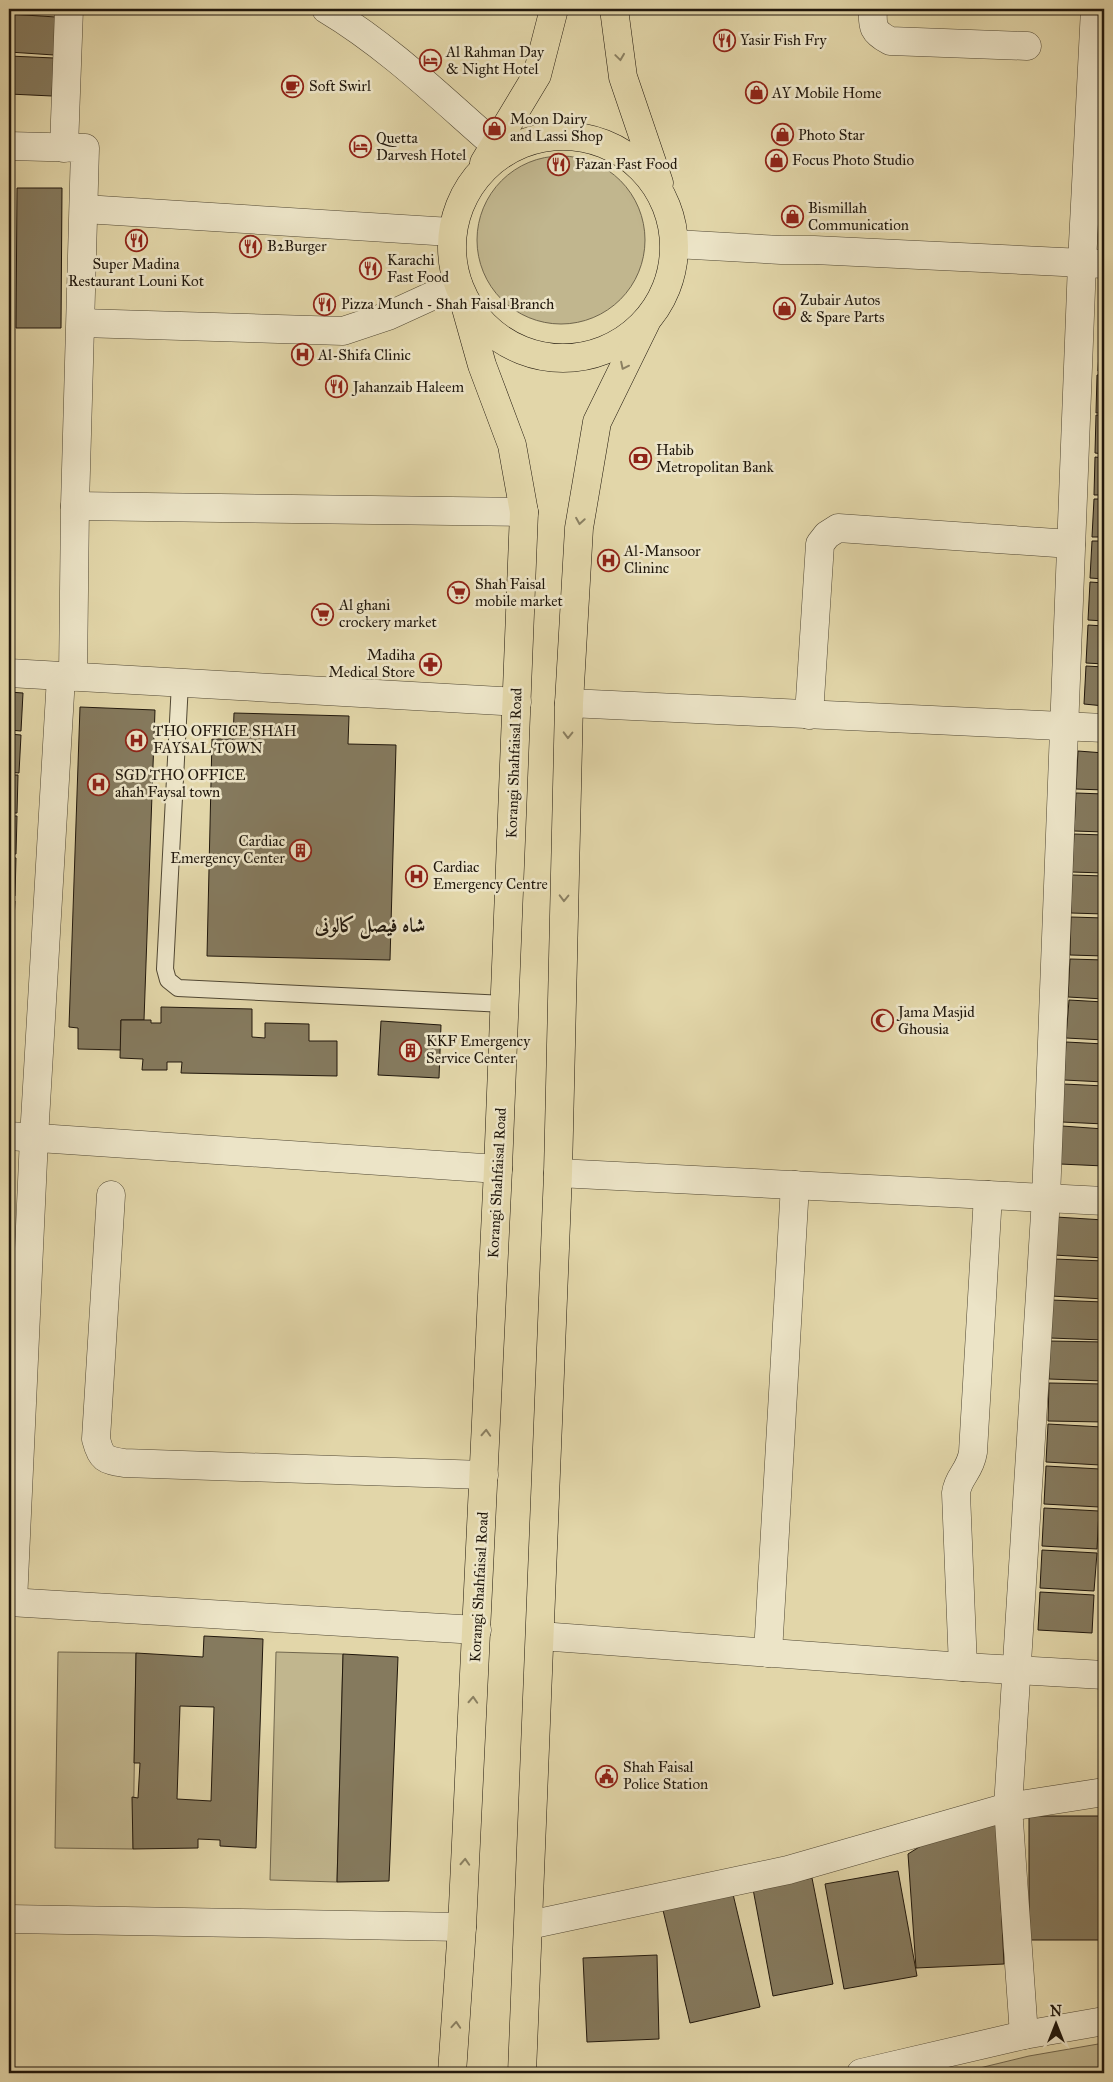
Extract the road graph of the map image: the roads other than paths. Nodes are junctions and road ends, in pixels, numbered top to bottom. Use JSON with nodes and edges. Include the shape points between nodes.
{"nodes":[{"id":1,"x":69,"y":9,"type":"edge"},
{"id":2,"x":326,"y":9,"type":"edge"},
{"id":3,"x":554,"y":9,"type":"edge"},
{"id":4,"x":614,"y":9,"type":"edge"},
{"id":5,"x":873,"y":9,"type":"edge"},
{"id":6,"x":1095,"y":9,"type":"edge"},
{"id":7,"x":1027,"y":46,"type":"dead end"},
{"id":8,"x":495,"y":145,"type":"junction"},
{"id":9,"x":9,"y":146,"type":"edge"},
{"id":10,"x":64,"y":148,"type":"junction"},
{"id":11,"x":478,"y":173,"type":"junction"},
{"id":12,"x":666,"y":202,"type":"junction"},
{"id":13,"x":84,"y":209,"type":"junction"},
{"id":14,"x":451,"y":232,"type":"junction"},
{"id":15,"x":675,"y":244,"type":"junction"},
{"id":16,"x":1093,"y":264,"type":"edge"},
{"id":17,"x":461,"y":292,"type":"junction"},
{"id":18,"x":646,"y":322,"type":"junction"},
{"id":19,"x":81,"y":323,"type":"junction"},
{"id":20,"x":75,"y":506,"type":"junction"},
{"id":21,"x":524,"y":512,"type":"junction"},
{"id":22,"x":1071,"y":544,"type":"junction"},
{"id":23,"x":9,"y":674,"type":"edge"},
{"id":24,"x":67,"y":677,"type":"junction"},
{"id":25,"x":180,"y":683,"type":"junction"},
{"id":26,"x":517,"y":702,"type":"junction"},
{"id":27,"x":569,"y":703,"type":"junction"},
{"id":28,"x":809,"y":715,"type":"junction"},
{"id":29,"x":1064,"y":727,"type":"junction"},
{"id":30,"x":1104,"y":728,"type":"edge"},
{"id":31,"x":505,"y":1004,"type":"junction"},
{"id":32,"x":22,"y":1137,"type":"edge"},
{"id":33,"x":498,"y":1169,"type":"junction"},
{"id":34,"x":558,"y":1174,"type":"junction"},
{"id":35,"x":795,"y":1185,"type":"junction"},
{"id":36,"x":111,"y":1195,"type":"dead end"},
{"id":37,"x":988,"y":1195,"type":"junction"},
{"id":38,"x":1046,"y":1198,"type":"junction"},
{"id":39,"x":1104,"y":1200,"type":"edge"},
{"id":40,"x":484,"y":1475,"type":"junction"},
{"id":41,"x":11,"y":1602,"type":"edge"},
{"id":42,"x":476,"y":1630,"type":"junction"},
{"id":43,"x":540,"y":1636,"type":"junction"},
{"id":44,"x":768,"y":1653,"type":"junction"},
{"id":45,"x":963,"y":1667,"type":"junction"},
{"id":46,"x":1018,"y":1671,"type":"junction"},
{"id":47,"x":1104,"y":1675,"type":"edge"},
{"id":48,"x":1104,"y":1792,"type":"edge"},
{"id":49,"x":1008,"y":1807,"type":"junction"},
{"id":50,"x":9,"y":1919,"type":"edge"},
{"id":51,"x":529,"y":1925,"type":"junction"},
{"id":52,"x":462,"y":1928,"type":"junction"},
{"id":53,"x":1104,"y":2021,"type":"edge"},
{"id":54,"x":1024,"y":2036,"type":"junction"},
{"id":55,"x":452,"y":2073,"type":"edge"},
{"id":56,"x":522,"y":2073,"type":"edge"},
{"id":57,"x":861,"y":2073,"type":"edge"}],
"edges":[{"from":1,"to":10,"type":"street"},
{"from":2,"to":8,"type":"street","via":[[352,24],[398,60]]},
{"from":3,"to":8,"type":"main road","name":"Korangi Shahfaisal Road","via":[[537,75]]},
{"from":4,"to":12,"type":"main road","one_way":true,"via":[[623,76]]},
{"from":5,"to":7,"type":"street","via":[[872,24],[879,35],[890,41]]},
{"from":6,"to":16,"type":"street"},
{"from":8,"to":11,"type":"main road","name":"Korangi Shahfaisal Road"},
{"from":9,"to":10,"type":"street"},
{"from":10,"to":13,"type":"street","via":[[85,148]]},
{"from":11,"to":12,"type":"main road","via":[[507,150],[543,136],[580,136],[615,148],[645,171]]},
{"from":11,"to":14,"type":"main road","name":"Korangi Shahfaisal Road","via":[[461,200]]},
{"from":12,"to":15,"type":"main road"},
{"from":13,"to":14,"type":"street"},
{"from":13,"to":19,"type":"street"},
{"from":14,"to":17,"type":"main road","name":"Korangi Shahfaisal Road","via":[[452,267]]},
{"from":15,"to":16,"type":"street"},
{"from":15,"to":18,"type":"main road","via":[[672,272],[662,299]]},
{"from":16,"to":22,"type":"street"},
{"from":17,"to":18,"type":"main road","via":[[486,328],[515,348],[549,358],[584,356],[618,344]]},
{"from":17,"to":19,"type":"street","via":[[343,331]]},
{"from":17,"to":21,"type":"main road","name":"Korangi Shahfaisal Road","via":[[482,365],[512,445]]},
{"from":18,"to":27,"type":"main road","one_way":true,"via":[[597,422],[579,528]]},
{"from":19,"to":20,"type":"street"},
{"from":20,"to":21,"type":"street"},
{"from":20,"to":24,"type":"street"},
{"from":21,"to":26,"type":"main road","name":"Korangi Shahfaisal Road"},
{"from":22,"to":28,"type":"street","via":[[838,528],[827,535],[820,544]]},
{"from":22,"to":29,"type":"street"},
{"from":23,"to":24,"type":"street"},
{"from":24,"to":25,"type":"street"},
{"from":24,"to":32,"type":"street"},
{"from":25,"to":26,"type":"street"},
{"from":25,"to":31,"type":"lane","via":[[165,969],[168,980],[178,988]]},
{"from":26,"to":31,"type":"main road","name":"Korangi Shahfaisal Road"},
{"from":27,"to":28,"type":"street"},
{"from":27,"to":34,"type":"main road","one_way":true},
{"from":28,"to":29,"type":"street"},
{"from":29,"to":30,"type":"street"},
{"from":29,"to":38,"type":"street"},
{"from":31,"to":33,"type":"main road","name":"Korangi Shahfaisal Road"},
{"from":32,"to":33,"type":"street"},
{"from":32,"to":41,"type":"street"},
{"from":40,"to":33,"type":"main road","name":"Korangi Shahfaisal Road","one_way":true},
{"from":34,"to":35,"type":"street"},
{"from":34,"to":43,"type":"main road"},
{"from":35,"to":37,"type":"street"},
{"from":35,"to":44,"type":"street"},
{"from":36,"to":40,"type":"street","via":[[96,1439],[100,1454],[108,1460],[124,1463]]},
{"from":37,"to":38,"type":"street"},
{"from":37,"to":45,"type":"street","via":[[973,1452],[971,1464],[956,1493]]},
{"from":38,"to":39,"type":"street"},
{"from":38,"to":46,"type":"street"},
{"from":40,"to":42,"type":"main road","name":"Korangi Shahfaisal Road"},
{"from":41,"to":42,"type":"street"},
{"from":52,"to":42,"type":"main road","name":"Korangi Shahfaisal Road","one_way":true},
{"from":43,"to":44,"type":"street"},
{"from":43,"to":51,"type":"main road"},
{"from":44,"to":45,"type":"street"},
{"from":45,"to":46,"type":"street"},
{"from":46,"to":47,"type":"street"},
{"from":46,"to":49,"type":"street"},
{"from":48,"to":49,"type":"street"},
{"from":49,"to":51,"type":"street","via":[[788,1870]]},
{"from":49,"to":54,"type":"street"},
{"from":50,"to":52,"type":"street"},
{"from":51,"to":56,"type":"main road"},
{"from":55,"to":52,"type":"main road","name":"Korangi Shahfaisal Road","one_way":true},
{"from":53,"to":54,"type":"street"},
{"from":54,"to":57,"type":"street"}]}
